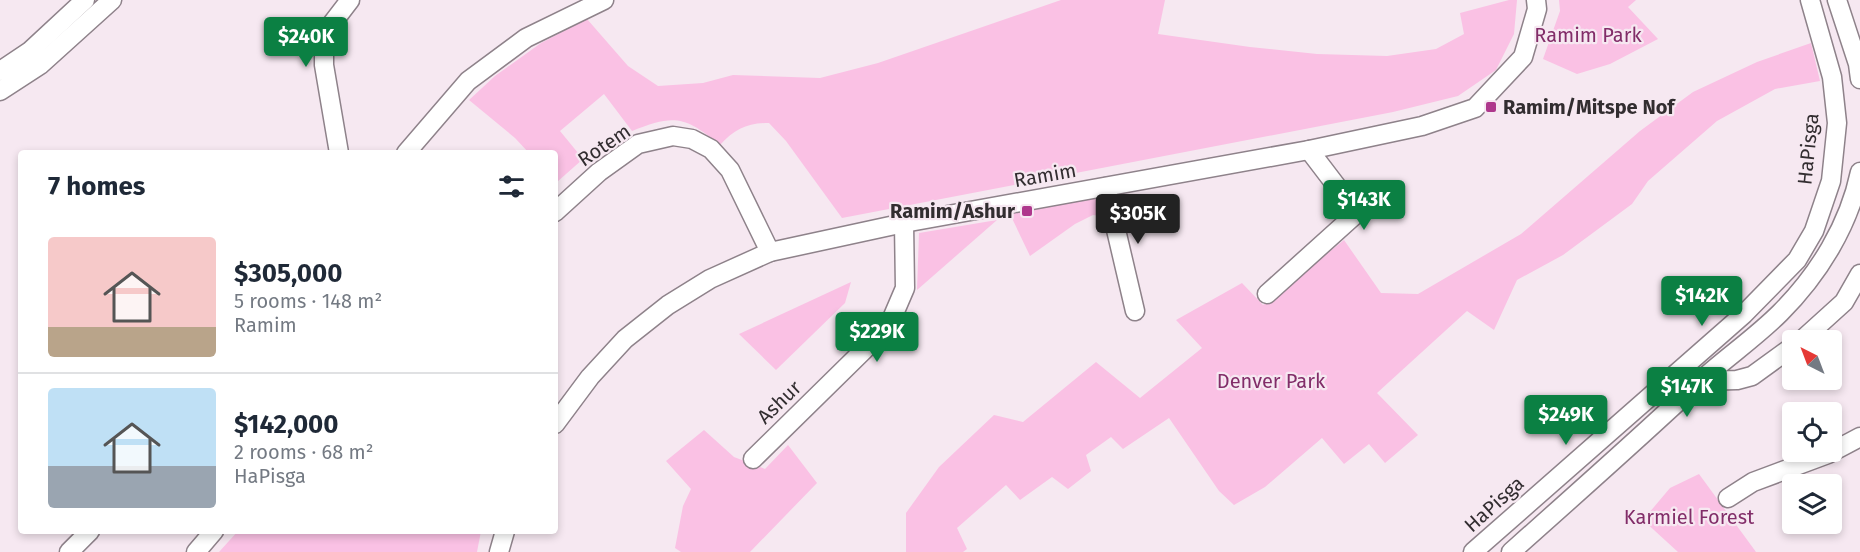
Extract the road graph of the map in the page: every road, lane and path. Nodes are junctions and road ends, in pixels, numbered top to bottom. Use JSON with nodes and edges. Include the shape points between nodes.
{"nodes":[{"id":1,"x":85,"y":0,"type":"edge"},
{"id":2,"x":112,"y":0,"type":"edge"},
{"id":3,"x":350,"y":0,"type":"edge"},
{"id":4,"x":603,"y":0,"type":"edge"},
{"id":5,"x":1536,"y":0,"type":"edge"},
{"id":6,"x":1810,"y":0,"type":"edge"},
{"id":7,"x":1837,"y":0,"type":"edge"},
{"id":8,"x":1859,"y":69,"type":"edge"},
{"id":9,"x":0,"y":71,"type":"edge"},
{"id":10,"x":0,"y":91,"type":"edge"},
{"id":11,"x":338,"y":150,"type":"edge"},
{"id":12,"x":409,"y":150,"type":"edge"},
{"id":13,"x":1309,"y":150,"type":"junction"},
{"id":14,"x":1860,"y":172,"type":"edge"},
{"id":15,"x":1106,"y":187,"type":"junction"},
{"id":16,"x":558,"y":209,"type":"edge"},
{"id":17,"x":904,"y":223,"type":"junction"},
{"id":18,"x":770,"y":252,"type":"junction"},
{"id":19,"x":1860,"y":274,"type":"edge"},
{"id":20,"x":1268,"y":294,"type":"dead end"},
{"id":21,"x":1135,"y":311,"type":"dead end"},
{"id":22,"x":1813,"y":330,"type":"edge"},
{"id":23,"x":1782,"y":354,"type":"edge"},
{"id":24,"x":1683,"y":366,"type":"junction"},
{"id":25,"x":1700,"y":381,"type":"junction"},
{"id":26,"x":558,"y":420,"type":"edge"},
{"id":27,"x":1860,"y":437,"type":"edge"},
{"id":28,"x":753,"y":459,"type":"dead end"},
{"id":29,"x":1728,"y":498,"type":"dead end"},
{"id":30,"x":87,"y":534,"type":"edge"},
{"id":31,"x":211,"y":534,"type":"edge"},
{"id":32,"x":504,"y":534,"type":"edge"},
{"id":33,"x":69,"y":552,"type":"edge"},
{"id":34,"x":196,"y":552,"type":"edge"},
{"id":35,"x":499,"y":552,"type":"edge"},
{"id":36,"x":1473,"y":552,"type":"edge"},
{"id":37,"x":1511,"y":552,"type":"edge"}],
"edges":[{"from":1,"to":9,"type":"street","via":[[30,51]]},
{"from":2,"to":10,"type":"street","via":[[40,65]]},
{"from":3,"to":11,"type":"street","via":[[324,34],[324,65]]},
{"from":4,"to":12,"type":"street","via":[[526,38],[468,81]]},
{"from":5,"to":13,"type":"street","name":"Ramim","via":[[1523,57],[1475,108],[1422,126]]},
{"from":6,"to":24,"type":"street","name":"HaPisga","via":[[1832,77],[1837,123],[1831,182],[1823,207],[1797,260],[1744,314]]},
{"from":7,"to":8,"type":"street"},
{"from":13,"to":15,"type":"street","name":"Ramim"},
{"from":13,"to":20,"type":"street","via":[[1357,213]]},
{"from":14,"to":25,"type":"street","via":[[1855,197],[1836,239],[1804,285],[1780,313]]},
{"from":15,"to":17,"type":"street","name":"Ramim"},
{"from":15,"to":21,"type":"street"},
{"from":16,"to":18,"type":"street","name":"Rotem","via":[[638,144],[673,136],[711,149],[730,170]]},
{"from":17,"to":18,"type":"street","name":"Ramim"},
{"from":17,"to":28,"type":"street","name":"Ashur","via":[[905,288],[890,323]]},
{"from":18,"to":26,"type":"street","name":"Ramim","via":[[710,279],[625,339]]},
{"from":19,"to":22,"type":"street","via":[[1844,302]]},
{"from":23,"to":25,"type":"street","via":[[1752,376]]},
{"from":24,"to":25,"type":"street"},
{"from":24,"to":36,"type":"street","name":"HaPisga"},
{"from":25,"to":37,"type":"street"},
{"from":27,"to":29,"type":"street","via":[[1828,454],[1753,482]]},
{"from":30,"to":33,"type":"street"},
{"from":31,"to":34,"type":"street"},
{"from":32,"to":35,"type":"street"}]}
